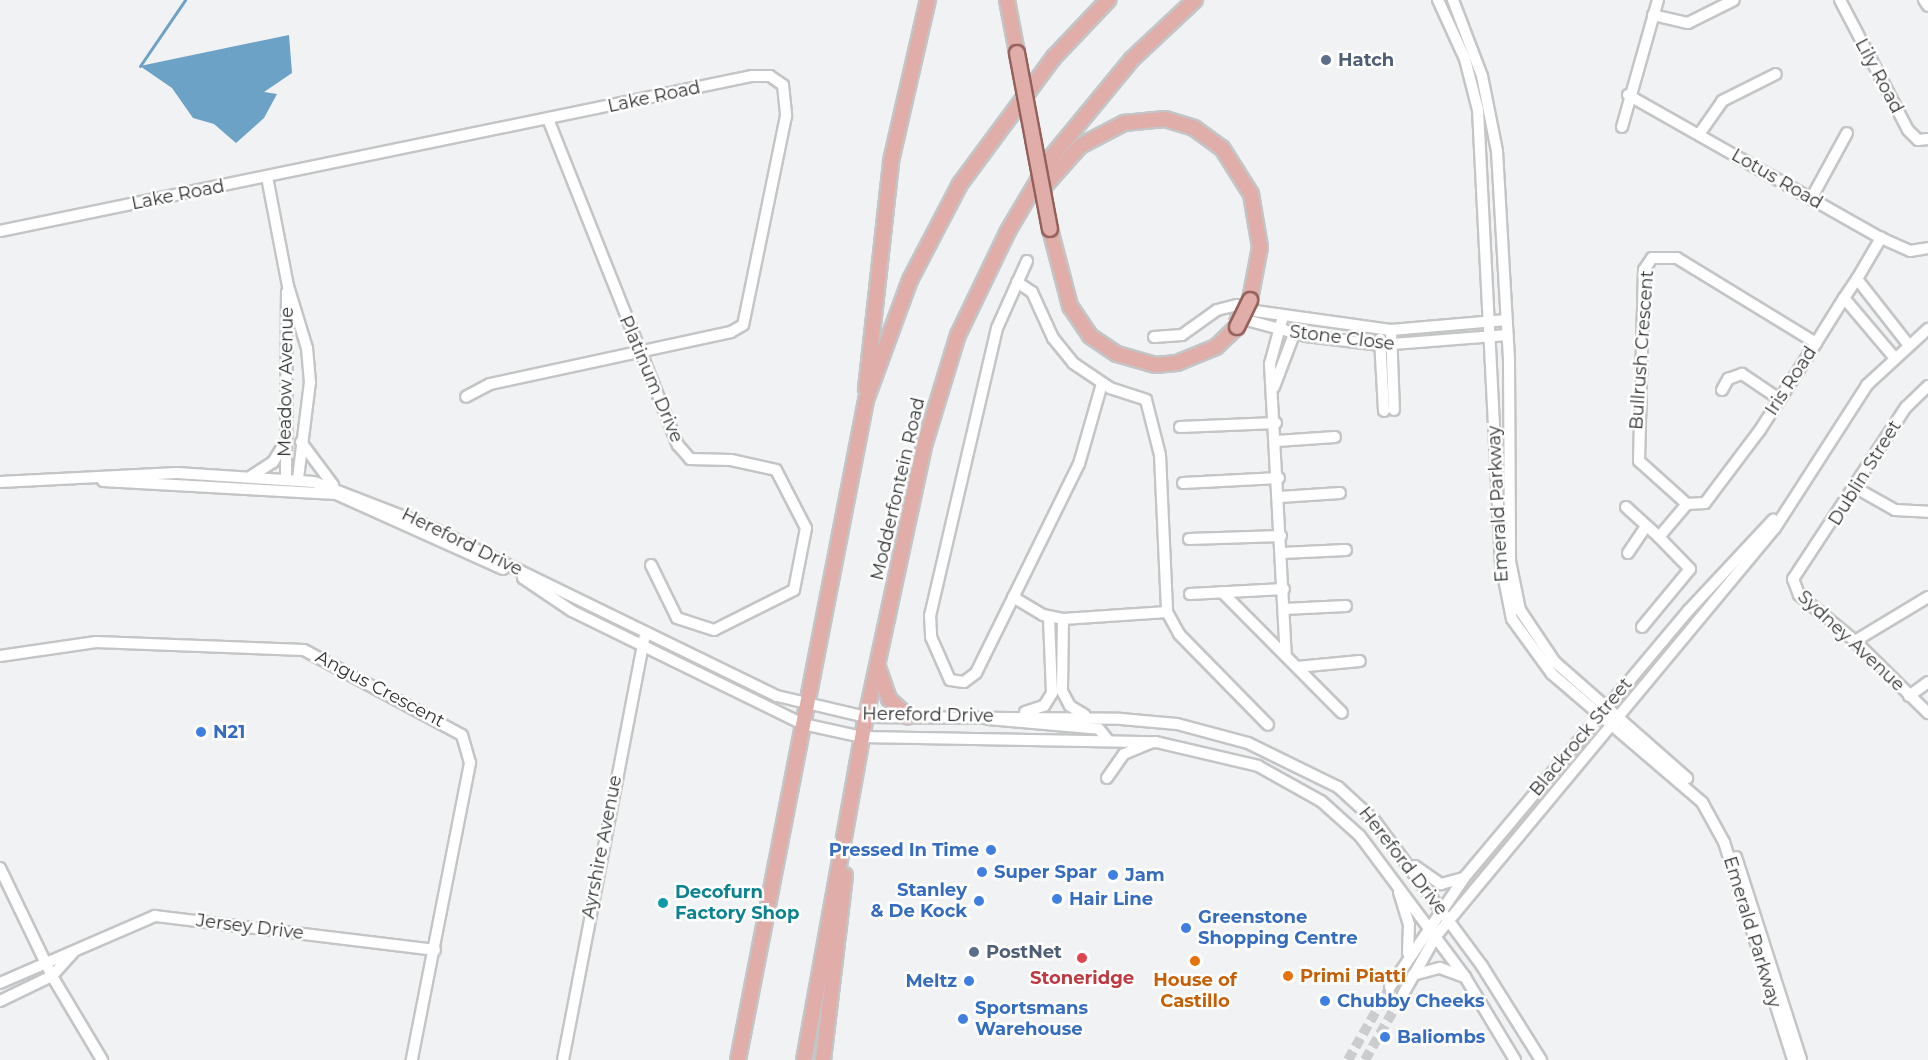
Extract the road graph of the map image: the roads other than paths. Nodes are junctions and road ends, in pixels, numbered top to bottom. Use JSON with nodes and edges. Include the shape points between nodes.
{"nodes":[{"id":1,"x":928,"y":0,"type":"edge"},
{"id":2,"x":1007,"y":0,"type":"edge"},
{"id":3,"x":1108,"y":0,"type":"edge"},
{"id":4,"x":1195,"y":0,"type":"edge"},
{"id":5,"x":1438,"y":0,"type":"edge"},
{"id":6,"x":1452,"y":0,"type":"edge"},
{"id":7,"x":1658,"y":0,"type":"edge"},
{"id":8,"x":1734,"y":0,"type":"edge"},
{"id":9,"x":1840,"y":0,"type":"edge"},
{"id":10,"x":1924,"y":0,"type":"edge"},
{"id":11,"x":1928,"y":6,"type":"edge"},
{"id":12,"x":1653,"y":15,"type":"junction"},
{"id":13,"x":1776,"y":74,"type":"dead end"},
{"id":14,"x":1628,"y":95,"type":"junction"},
{"id":15,"x":548,"y":119,"type":"junction"},
{"id":16,"x":1622,"y":127,"type":"dead end"},
{"id":17,"x":1847,"y":133,"type":"dead end"},
{"id":18,"x":1700,"y":134,"type":"junction"},
{"id":19,"x":1928,"y":139,"type":"edge"},
{"id":20,"x":267,"y":177,"type":"junction"},
{"id":21,"x":1811,"y":199,"type":"junction"},
{"id":22,"x":0,"y":231,"type":"edge"},
{"id":23,"x":1008,"y":231,"type":"junction"},
{"id":24,"x":1881,"y":238,"type":"junction"},
{"id":25,"x":1928,"y":248,"type":"edge"},
{"id":26,"x":1027,"y":261,"type":"dead end"},
{"id":27,"x":1857,"y":279,"type":"junction"},
{"id":28,"x":1017,"y":282,"type":"junction"},
{"id":29,"x":288,"y":286,"type":"junction"},
{"id":30,"x":1844,"y":298,"type":"junction"},
{"id":31,"x":1248,"y":309,"type":"junction"},
{"id":32,"x":1216,"y":310,"type":"junction"},
{"id":33,"x":1283,"y":316,"type":"junction"},
{"id":34,"x":1298,"y":320,"type":"junction"},
{"id":35,"x":1507,"y":320,"type":"junction"},
{"id":36,"x":1233,"y":321,"type":"junction"},
{"id":37,"x":1490,"y":321,"type":"junction"},
{"id":38,"x":1277,"y":329,"type":"junction"},
{"id":39,"x":1379,"y":329,"type":"junction"},
{"id":40,"x":1928,"y":329,"type":"edge"},
{"id":41,"x":1391,"y":330,"type":"junction"},
{"id":42,"x":1294,"y":334,"type":"junction"},
{"id":43,"x":1508,"y":335,"type":"junction"},
{"id":44,"x":1491,"y":336,"type":"junction"},
{"id":45,"x":1154,"y":337,"type":"dead end"},
{"id":46,"x":1816,"y":343,"type":"junction"},
{"id":47,"x":1908,"y":344,"type":"junction"},
{"id":48,"x":1386,"y":345,"type":"junction"},
{"id":49,"x":639,"y":353,"type":"junction"},
{"id":50,"x":1893,"y":356,"type":"junction"},
{"id":51,"x":1102,"y":384,"type":"junction"},
{"id":52,"x":1928,"y":386,"type":"edge"},
{"id":53,"x":1274,"y":388,"type":"junction"},
{"id":54,"x":1722,"y":390,"type":"dead end"},
{"id":55,"x":466,"y":398,"type":"dead end"},
{"id":56,"x":1779,"y":399,"type":"junction"},
{"id":57,"x":866,"y":400,"type":"junction"},
{"id":58,"x":1389,"y":411,"type":"dead end"},
{"id":59,"x":1276,"y":423,"type":"junction"},
{"id":60,"x":1180,"y":427,"type":"dead end"},
{"id":61,"x":1335,"y":437,"type":"dead end"},
{"id":62,"x":284,"y":441,"type":"junction"},
{"id":63,"x":1277,"y":441,"type":"junction"},
{"id":64,"x":301,"y":442,"type":"junction"},
{"id":65,"x":70,"y":478,"type":"junction"},
{"id":66,"x":247,"y":478,"type":"junction"},
{"id":67,"x":1279,"y":478,"type":"junction"},
{"id":68,"x":0,"y":482,"type":"edge"},
{"id":69,"x":292,"y":482,"type":"junction"},
{"id":70,"x":1184,"y":483,"type":"dead end"},
{"id":71,"x":334,"y":486,"type":"junction"},
{"id":72,"x":1856,"y":488,"type":"junction"},
{"id":73,"x":1340,"y":493,"type":"dead end"},
{"id":74,"x":1280,"y":497,"type":"junction"},
{"id":75,"x":1791,"y":503,"type":"junction"},
{"id":76,"x":1687,"y":504,"type":"junction"},
{"id":77,"x":1626,"y":507,"type":"dead end"},
{"id":78,"x":1928,"y":512,"type":"edge"},
{"id":79,"x":1646,"y":526,"type":"junction"},
{"id":80,"x":1281,"y":536,"type":"junction"},
{"id":81,"x":1659,"y":537,"type":"junction"},
{"id":82,"x":1189,"y":539,"type":"dead end"},
{"id":83,"x":1346,"y":550,"type":"dead end"},
{"id":84,"x":1282,"y":553,"type":"junction"},
{"id":85,"x":1628,"y":553,"type":"dead end"},
{"id":86,"x":1804,"y":562,"type":"joint"},
{"id":87,"x":651,"y":565,"type":"dead end"},
{"id":88,"x":1284,"y":589,"type":"junction"},
{"id":89,"x":1222,"y":592,"type":"junction"},
{"id":90,"x":1190,"y":594,"type":"dead end"},
{"id":91,"x":1013,"y":597,"type":"junction"},
{"id":92,"x":1928,"y":597,"type":"edge"},
{"id":93,"x":1346,"y":606,"type":"dead end"},
{"id":94,"x":1284,"y":609,"type":"junction"},
{"id":95,"x":1167,"y":612,"type":"junction"},
{"id":96,"x":1049,"y":617,"type":"junction"},
{"id":97,"x":1063,"y":619,"type":"junction"},
{"id":98,"x":1642,"y":627,"type":"dead end"},
{"id":99,"x":644,"y":639,"type":"junction"},
{"id":100,"x":1856,"y":641,"type":"junction"},
{"id":101,"x":0,"y":656,"type":"edge"},
{"id":102,"x":1286,"y":656,"type":"junction"},
{"id":103,"x":1360,"y":662,"type":"dead end"},
{"id":104,"x":877,"y":665,"type":"junction"},
{"id":105,"x":1297,"y":667,"type":"junction"},
{"id":106,"x":1928,"y":682,"type":"edge"},
{"id":107,"x":1909,"y":696,"type":"junction"},
{"id":108,"x":807,"y":704,"type":"junction"},
{"id":109,"x":1603,"y":711,"type":"junction"},
{"id":110,"x":1342,"y":713,"type":"dead end"},
{"id":111,"x":1928,"y":713,"type":"edge"},
{"id":112,"x":1012,"y":715,"type":"junction"},
{"id":113,"x":979,"y":716,"type":"junction"},
{"id":114,"x":866,"y":717,"type":"junction"},
{"id":115,"x":908,"y":717,"type":"junction"},
{"id":116,"x":1090,"y":717,"type":"junction"},
{"id":117,"x":1613,"y":719,"type":"junction"},
{"id":118,"x":803,"y":724,"type":"junction"},
{"id":119,"x":1268,"y":725,"type":"dead end"},
{"id":120,"x":862,"y":737,"type":"junction"},
{"id":121,"x":1107,"y":739,"type":"junction"},
{"id":122,"x":1156,"y":742,"type":"junction"},
{"id":123,"x":1107,"y":778,"type":"dead end"},
{"id":124,"x":1388,"y":838,"type":"junction"},
{"id":125,"x":844,"y":840,"type":"junction"},
{"id":126,"x":1386,"y":866,"type":"junction"},
{"id":127,"x":0,"y":868,"type":"edge"},
{"id":128,"x":1464,"y":878,"type":"junction"},
{"id":129,"x":1440,"y":908,"type":"junction"},
{"id":130,"x":1449,"y":920,"type":"junction"},
{"id":131,"x":1428,"y":925,"type":"junction"},
{"id":132,"x":1436,"y":936,"type":"junction"},
{"id":133,"x":435,"y":950,"type":"junction"},
{"id":134,"x":73,"y":953,"type":"junction"},
{"id":135,"x":1407,"y":956,"type":"junction"},
{"id":136,"x":44,"y":960,"type":"junction"},
{"id":137,"x":1413,"y":975,"type":"junction"},
{"id":138,"x":52,"y":976,"type":"junction"},
{"id":139,"x":1465,"y":977,"type":"junction"},
{"id":140,"x":0,"y":983,"type":"edge"},
{"id":141,"x":1390,"y":987,"type":"tunnel mouth"},
{"id":142,"x":1403,"y":994,"type":"tunnel mouth"},
{"id":143,"x":0,"y":1001,"type":"edge"},
{"id":144,"x":102,"y":1060,"type":"edge"},
{"id":145,"x":412,"y":1060,"type":"edge"},
{"id":146,"x":563,"y":1060,"type":"edge"},
{"id":147,"x":738,"y":1060,"type":"edge"},
{"id":148,"x":804,"y":1060,"type":"edge"},
{"id":149,"x":824,"y":1060,"type":"edge"},
{"id":150,"x":1515,"y":1060,"type":"edge"},
{"id":151,"x":1541,"y":1060,"type":"edge"},
{"id":152,"x":1793,"y":1060,"type":"edge"},
{"id":153,"x":1801,"y":1060,"type":"edge"}],
"edges":[{"from":1,"to":57,"type":"main road","via":[[891,161]]},
{"from":2,"to":36,"type":"main road","bridge":true,"via":[[1050,229],[1070,306],[1090,336],[1117,354],[1155,365],[1177,363],[1216,347]]},
{"from":3,"to":57,"type":"main road","via":[[1054,57],[960,184],[910,280]]},
{"from":4,"to":23,"type":"main road","name":"Modderfontein Road","via":[[1094,102],[1053,155]]},
{"from":5,"to":37,"type":"street","name":"Emerald Parkway","via":[[1465,58],[1478,110]]},
{"from":6,"to":35,"type":"street","name":"Emerald Parkway","via":[[1492,120]]},
{"from":7,"to":12,"type":"street"},
{"from":8,"to":12,"type":"street","via":[[1688,23]]},
{"from":9,"to":19,"type":"street","name":"Lily Road","via":[[1908,130],[1918,140]]},
{"from":10,"to":11,"type":"street"},
{"from":12,"to":14,"type":"street"},
{"from":13,"to":18,"type":"street","via":[[1722,101]]},
{"from":14,"to":16,"type":"street"},
{"from":14,"to":18,"type":"street","name":"Lotus Road"},
{"from":15,"to":20,"type":"street","name":"Lake Road"},
{"from":15,"to":49,"type":"street","name":"Platinum Drive"},
{"from":15,"to":49,"type":"street","name":"Lake Road","via":[[762,75],[787,92],[746,319],[731,333]]},
{"from":17,"to":21,"type":"street"},
{"from":18,"to":21,"type":"street","name":"Lotus Road"},
{"from":20,"to":22,"type":"street","name":"Lake Road"},
{"from":20,"to":29,"type":"street","name":"Meadow Avenue"},
{"from":21,"to":24,"type":"street","name":"Lotus Road"},
{"from":23,"to":31,"type":"main road","via":[[1087,142],[1148,118],[1180,122],[1222,148],[1251,194],[1260,247]]},
{"from":23,"to":104,"type":"main road","name":"Modderfontein Road","via":[[939,389]]},
{"from":24,"to":25,"type":"street","name":"Lotus Road","via":[[1910,251]]},
{"from":24,"to":27,"type":"street","name":"Iris Road"},
{"from":26,"to":28,"type":"street"},
{"from":27,"to":30,"type":"street","name":"Iris Road"},
{"from":27,"to":47,"type":"street"},
{"from":28,"to":51,"type":"street","via":[[1032,292],[1059,347]]},
{"from":28,"to":91,"type":"street","via":[[997,328],[930,615],[931,637],[950,680],[964,682],[976,673]]},
{"from":29,"to":62,"type":"street","name":"Meadow Avenue"},
{"from":29,"to":64,"type":"street","name":"Meadow Avenue","via":[[307,348],[310,381]]},
{"from":30,"to":46,"type":"street","name":"Iris Road"},
{"from":30,"to":50,"type":"street"},
{"from":31,"to":32,"type":"street"},
{"from":31,"to":33,"type":"street","name":"Stone Close"},
{"from":31,"to":36,"type":"main road","bridge":true},
{"from":31,"to":38,"type":"street","name":"Stone Close"},
{"from":32,"to":36,"type":"street"},
{"from":32,"to":45,"type":"street","via":[[1182,335]]},
{"from":33,"to":34,"type":"street","name":"Stone Close"},
{"from":33,"to":38,"type":"street"},
{"from":34,"to":39,"type":"street","name":"Stone Close"},
{"from":34,"to":42,"type":"street"},
{"from":35,"to":37,"type":"street","name":"Stone Close"},
{"from":35,"to":43,"type":"street","name":"Emerald Parkway"},
{"from":37,"to":41,"type":"street","name":"Stone Close"},
{"from":37,"to":44,"type":"street","name":"Emerald Parkway"},
{"from":38,"to":42,"type":"street","name":"Stone Close"},
{"from":38,"to":53,"type":"street","via":[[1270,354]]},
{"from":39,"to":41,"type":"street","name":"Stone Close"},
{"from":39,"to":48,"type":"street"},
{"from":40,"to":47,"type":"street","name":"Blackrock Street"},
{"from":41,"to":48,"type":"street"},
{"from":42,"to":48,"type":"street","name":"Stone Close"},
{"from":42,"to":53,"type":"street"},
{"from":43,"to":44,"type":"street","name":"Stone Close"},
{"from":43,"to":109,"type":"street","name":"Emerald Parkway","via":[[1513,588],[1523,619],[1541,647]]},
{"from":44,"to":48,"type":"street","name":"Stone Close"},
{"from":44,"to":109,"type":"street","name":"Emerald Parkway","via":[[1503,593],[1536,658]]},
{"from":46,"to":56,"type":"street","name":"Iris Road"},
{"from":46,"to":76,"type":"street","name":"Bullrush Crescent","via":[[1677,258],[1660,254],[1646,263],[1636,452],[1645,468]]},
{"from":47,"to":50,"type":"street","name":"Blackrock Street"},
{"from":48,"to":58,"type":"street"},
{"from":49,"to":55,"type":"street","name":"Lake Road","via":[[490,384]]},
{"from":49,"to":87,"type":"street","name":"Platinum Drive","via":[[682,452],[690,459],[776,470],[807,534],[794,590],[714,630],[677,618]]},
{"from":50,"to":75,"type":"street","name":"Blackrock Street","via":[[1856,400]]},
{"from":51,"to":91,"type":"street","via":[[1084,452]]},
{"from":51,"to":95,"type":"street","via":[[1144,397],[1155,431]]},
{"from":52,"to":72,"type":"street","name":"Dublin Street","via":[[1906,407]]},
{"from":53,"to":59,"type":"street"},
{"from":54,"to":56,"type":"street","via":[[1737,373]]},
{"from":56,"to":76,"type":"street","name":"Iris Road","via":[[1718,489],[1699,506]]},
{"from":57,"to":108,"type":"main road"},
{"from":59,"to":60,"type":"street"},
{"from":59,"to":63,"type":"street"},
{"from":61,"to":63,"type":"street"},
{"from":62,"to":66,"type":"street","via":[[273,462]]},
{"from":62,"to":69,"type":"street","name":"Meadow Avenue"},
{"from":63,"to":67,"type":"street"},
{"from":64,"to":69,"type":"street","name":"Meadow Avenue"},
{"from":64,"to":71,"type":"street"},
{"from":65,"to":66,"type":"street","name":"Hereford Drive","via":[[177,473]]},
{"from":65,"to":68,"type":"street","name":"Hereford Drive"},
{"from":65,"to":69,"type":"street","name":"Hereford Drive"},
{"from":66,"to":69,"type":"street","name":"Hereford Drive"},
{"from":67,"to":70,"type":"street"},
{"from":67,"to":74,"type":"street"},
{"from":69,"to":71,"type":"street","name":"Hereford Drive"},
{"from":69,"to":99,"type":"street","name":"Hereford Drive","via":[[356,502],[523,578],[572,611]]},
{"from":71,"to":99,"type":"street","name":"Hereford Drive","via":[[468,544]]},
{"from":72,"to":78,"type":"street","via":[[1895,510]]},
{"from":72,"to":86,"type":"street","name":"Dublin Street"},
{"from":73,"to":74,"type":"street"},
{"from":74,"to":80,"type":"street"},
{"from":75,"to":109,"type":"street","name":"Blackrock Street"},
{"from":75,"to":117,"type":"street","name":"Blackrock Street","via":[[1755,554]]},
{"from":76,"to":81,"type":"street"},
{"from":77,"to":79,"type":"street"},
{"from":79,"to":81,"type":"street"},
{"from":79,"to":85,"type":"street"},
{"from":80,"to":82,"type":"street"},
{"from":80,"to":84,"type":"street"},
{"from":81,"to":98,"type":"street","via":[[1690,569]]},
{"from":83,"to":84,"type":"street"},
{"from":84,"to":88,"type":"street"},
{"from":86,"to":100,"type":"street","name":"Sydney Avenue","via":[[1793,579],[1799,595]]},
{"from":88,"to":89,"type":"street"},
{"from":88,"to":94,"type":"street"},
{"from":89,"to":90,"type":"street"},
{"from":89,"to":102,"type":"street"},
{"from":91,"to":96,"type":"street"},
{"from":92,"to":100,"type":"street"},
{"from":93,"to":94,"type":"street"},
{"from":94,"to":102,"type":"street"},
{"from":95,"to":97,"type":"street"},
{"from":95,"to":119,"type":"street","via":[[1179,634]]},
{"from":96,"to":97,"type":"street"},
{"from":96,"to":112,"type":"street","via":[[1052,693],[1044,706]]},
{"from":97,"to":116,"type":"street","via":[[1064,696],[1077,712]]},
{"from":99,"to":108,"type":"street","name":"Hereford Drive","via":[[741,681]]},
{"from":99,"to":118,"type":"street","name":"Hereford Drive"},
{"from":99,"to":146,"type":"street","name":"Ayrshire Avenue"},
{"from":100,"to":107,"type":"street","name":"Sydney Avenue"},
{"from":101,"to":133,"type":"street","name":"Angus Crescent","via":[[96,642],[304,650],[454,728],[469,747],[470,763]]},
{"from":102,"to":105,"type":"street"},
{"from":103,"to":105,"type":"street"},
{"from":104,"to":114,"type":"main road","name":"Modderfontein Road"},
{"from":104,"to":115,"type":"main road","via":[[889,699]]},
{"from":105,"to":110,"type":"street"},
{"from":106,"to":107,"type":"street"},
{"from":107,"to":111,"type":"street","name":"Sydney Avenue"},
{"from":108,"to":114,"type":"street","name":"Hereford Drive"},
{"from":108,"to":118,"type":"main road"},
{"from":109,"to":117,"type":"street","name":"Emerald Parkway"},
{"from":109,"to":128,"type":"street","name":"Blackrock Street"},
{"from":112,"to":113,"type":"street","name":"Hereford Drive"},
{"from":112,"to":116,"type":"street","name":"Hereford Drive"},
{"from":113,"to":115,"type":"street","name":"Hereford Drive"},
{"from":113,"to":121,"type":"street","via":[[1018,725],[1099,729]]},
{"from":114,"to":115,"type":"street","name":"Hereford Drive"},
{"from":114,"to":120,"type":"main road","name":"Modderfontein Road"},
{"from":116,"to":124,"type":"street","name":"Hereford Drive","via":[[1177,724],[1248,743],[1338,787]]},
{"from":117,"to":130,"type":"street","name":"Blackrock Street"},
{"from":117,"to":152,"type":"street","name":"Emerald Parkway","via":[[1696,795],[1717,826]]},
{"from":117,"to":153,"type":"street","name":"Emerald Parkway","via":[[1685,775],[1726,832]]},
{"from":118,"to":120,"type":"street","name":"Hereford Drive"},
{"from":118,"to":147,"type":"main road"},
{"from":120,"to":121,"type":"street","name":"Hereford Drive"},
{"from":120,"to":125,"type":"main road","name":"Modderfontein Road"},
{"from":121,"to":122,"type":"street","name":"Hereford Drive"},
{"from":122,"to":123,"type":"street","via":[[1124,754]]},
{"from":122,"to":126,"type":"street","name":"Hereford Drive","via":[[1231,757],[1290,782],[1344,819]]},
{"from":124,"to":128,"type":"street","via":[[1434,882]]},
{"from":124,"to":129,"type":"street","name":"Hereford Drive"},
{"from":125,"to":148,"type":"main road","name":"Modderfontein Road"},
{"from":125,"to":149,"type":"main road","via":[[843,908]]},
{"from":126,"to":131,"type":"street","name":"Hereford Drive"},
{"from":126,"to":135,"type":"street","via":[[1408,916]]},
{"from":127,"to":136,"type":"street"},
{"from":128,"to":129,"type":"street","name":"Blackrock Street"},
{"from":129,"to":130,"type":"street","name":"Hereford Drive"},
{"from":129,"to":131,"type":"street","name":"Blackrock Street"},
{"from":130,"to":132,"type":"street","name":"Blackrock Street"},
{"from":130,"to":151,"type":"street","name":"Hereford Drive"},
{"from":131,"to":132,"type":"street","name":"Hereford Drive"},
{"from":131,"to":135,"type":"street","name":"Blackrock Street"},
{"from":132,"to":137,"type":"street","name":"Blackrock Street"},
{"from":132,"to":139,"type":"street","name":"Hereford Drive"},
{"from":133,"to":134,"type":"street","name":"Jersey Drive","via":[[155,916]]},
{"from":133,"to":145,"type":"street","name":"Angus Crescent"},
{"from":134,"to":136,"type":"street","name":"Jersey Drive"},
{"from":134,"to":138,"type":"street","name":"Jersey Drive"},
{"from":135,"to":141,"type":"street","name":"Blackrock Street"},
{"from":136,"to":138,"type":"street"},
{"from":136,"to":140,"type":"street","name":"Jersey Drive"},
{"from":137,"to":139,"type":"street","via":[[1440,968]]},
{"from":137,"to":142,"type":"street","name":"Blackrock Street"},
{"from":138,"to":143,"type":"street","name":"Jersey Drive"},
{"from":138,"to":144,"type":"street"},
{"from":139,"to":150,"type":"street","name":"Hereford Drive"}]}
